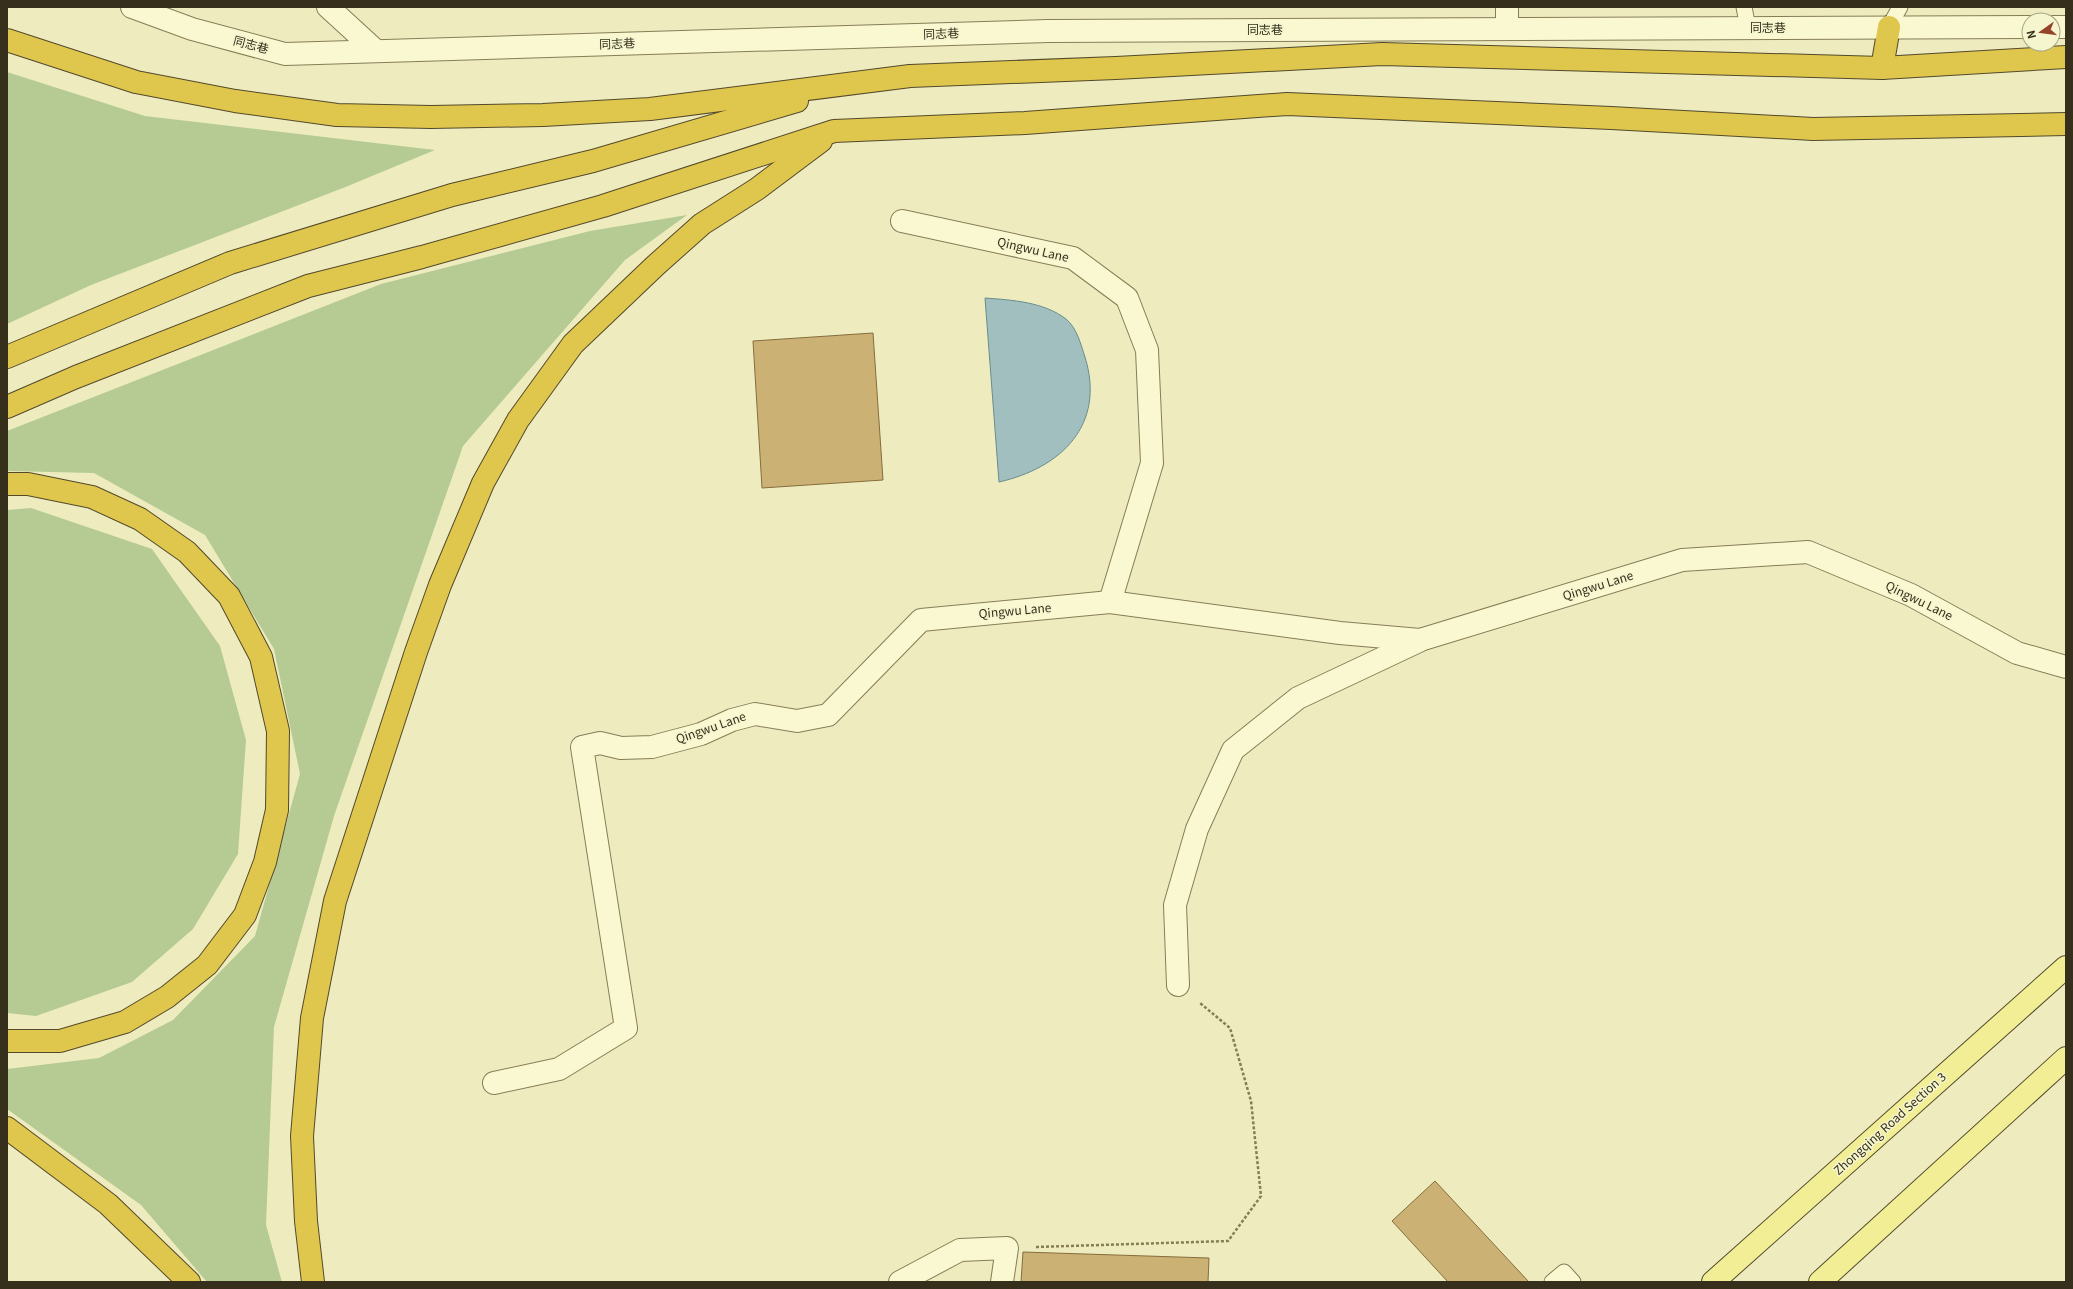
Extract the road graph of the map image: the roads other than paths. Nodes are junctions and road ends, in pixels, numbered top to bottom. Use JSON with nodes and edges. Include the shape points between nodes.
{"nodes":[{"id":1,"x":132,"y":7,"type":"edge"},
{"id":2,"x":328,"y":7,"type":"edge"},
{"id":3,"x":1507,"y":7,"type":"edge"},
{"id":4,"x":1744,"y":7,"type":"edge"},
{"id":5,"x":1900,"y":7,"type":"edge"},
{"id":6,"x":1889,"y":27,"type":"junction"},
{"id":7,"x":2021,"y":27,"type":"edge"},
{"id":8,"x":1748,"y":28,"type":"junction"},
{"id":9,"x":1508,"y":29,"type":"junction"},
{"id":10,"x":7,"y":40,"type":"edge"},
{"id":11,"x":375,"y":50,"type":"junction"},
{"id":12,"x":2066,"y":57,"type":"edge"},
{"id":13,"x":1882,"y":68,"type":"junction"},
{"id":14,"x":863,"y":82,"type":"junction"},
{"id":15,"x":2066,"y":124,"type":"edge"},
{"id":16,"x":834,"y":131,"type":"junction"},
{"id":17,"x":902,"y":222,"type":"dead end"},
{"id":18,"x":7,"y":357,"type":"edge"},
{"id":19,"x":7,"y":407,"type":"edge"},
{"id":20,"x":7,"y":484,"type":"edge"},
{"id":21,"x":1110,"y":602,"type":"junction"},
{"id":22,"x":1420,"y":640,"type":"junction"},
{"id":23,"x":2066,"y":667,"type":"edge"},
{"id":24,"x":2066,"y":967,"type":"edge"},
{"id":25,"x":1178,"y":985,"type":"road end"},
{"id":26,"x":7,"y":1041,"type":"edge"},
{"id":27,"x":2066,"y":1058,"type":"edge"},
{"id":28,"x":494,"y":1083,"type":"dead end"},
{"id":29,"x":7,"y":1128,"type":"edge"},
{"id":30,"x":188,"y":1282,"type":"edge"},
{"id":31,"x":313,"y":1282,"type":"edge"},
{"id":32,"x":900,"y":1282,"type":"edge"},
{"id":33,"x":1002,"y":1282,"type":"edge"},
{"id":34,"x":1552,"y":1282,"type":"edge"},
{"id":35,"x":1573,"y":1282,"type":"edge"},
{"id":36,"x":1713,"y":1282,"type":"edge"},
{"id":37,"x":1820,"y":1282,"type":"edge"}],
"edges":[{"from":1,"to":11,"type":"street","name":"同志巷","via":[[192,29],[285,54]]},
{"from":2,"to":11,"type":"street"},
{"from":3,"to":9,"type":"street"},
{"from":4,"to":8,"type":"lane"},
{"from":5,"to":6,"type":"lane"},
{"from":6,"to":7,"type":"street","name":"同志巷"},
{"from":6,"to":8,"type":"street","name":"同志巷"},
{"from":6,"to":13,"type":"highway"},
{"from":8,"to":9,"type":"street","name":"同志巷"},
{"from":9,"to":11,"type":"street","name":"同志巷","via":[[1048,31]]},
{"from":10,"to":14,"type":"highway","via":[[136,82],[337,115],[528,116],[650,109]]},
{"from":12,"to":13,"type":"highway"},
{"from":13,"to":14,"type":"highway","via":[[1382,54],[910,76]]},
{"from":14,"to":18,"type":"highway","via":[[593,161],[452,196],[230,263]]},
{"from":15,"to":16,"type":"highway","via":[[1813,130],[1287,104],[1025,123]]},
{"from":16,"to":19,"type":"highway","via":[[603,206],[308,286],[76,377]]},
{"from":16,"to":31,"type":"highway","via":[[757,189],[702,224],[573,344],[518,420],[483,483],[440,585],[416,652],[335,901],[312,1018],[302,1136],[306,1221]]},
{"from":17,"to":21,"type":"street","name":"Qingwu Lane","via":[[1073,258],[1127,298],[1147,350],[1152,463]]},
{"from":20,"to":26,"type":"highway","via":[[28,484],[92,497],[140,519],[186,552],[229,596],[262,657],[278,731],[276,810],[265,862],[245,915],[207,965],[167,997],[125,1022],[60,1041]]},
{"from":21,"to":22,"type":"street","name":"Qingwu Lane","via":[[1340,633]]},
{"from":21,"to":28,"type":"street","name":"Qingwu Lane","via":[[921,620],[828,715],[797,721],[755,714],[732,720],[701,734],[652,747],[621,748],[600,743],[582,747],[626,1028],[559,1069]]},
{"from":22,"to":23,"type":"street","name":"Qingwu Lane","via":[[1682,560],[1808,552],[1911,595],[2017,653]]},
{"from":22,"to":25,"type":"street","via":[[1298,698],[1233,750],[1197,829],[1175,905]]},
{"from":24,"to":36,"type":"main road","name":"Zhongqing Road Section 3"},
{"from":27,"to":37,"type":"main road"},
{"from":29,"to":30,"type":"highway","via":[[108,1204]]},
{"from":32,"to":33,"type":"street","via":[[960,1250],[1007,1248]]},
{"from":34,"to":35,"type":"lane","via":[[1564,1272]]}]}
